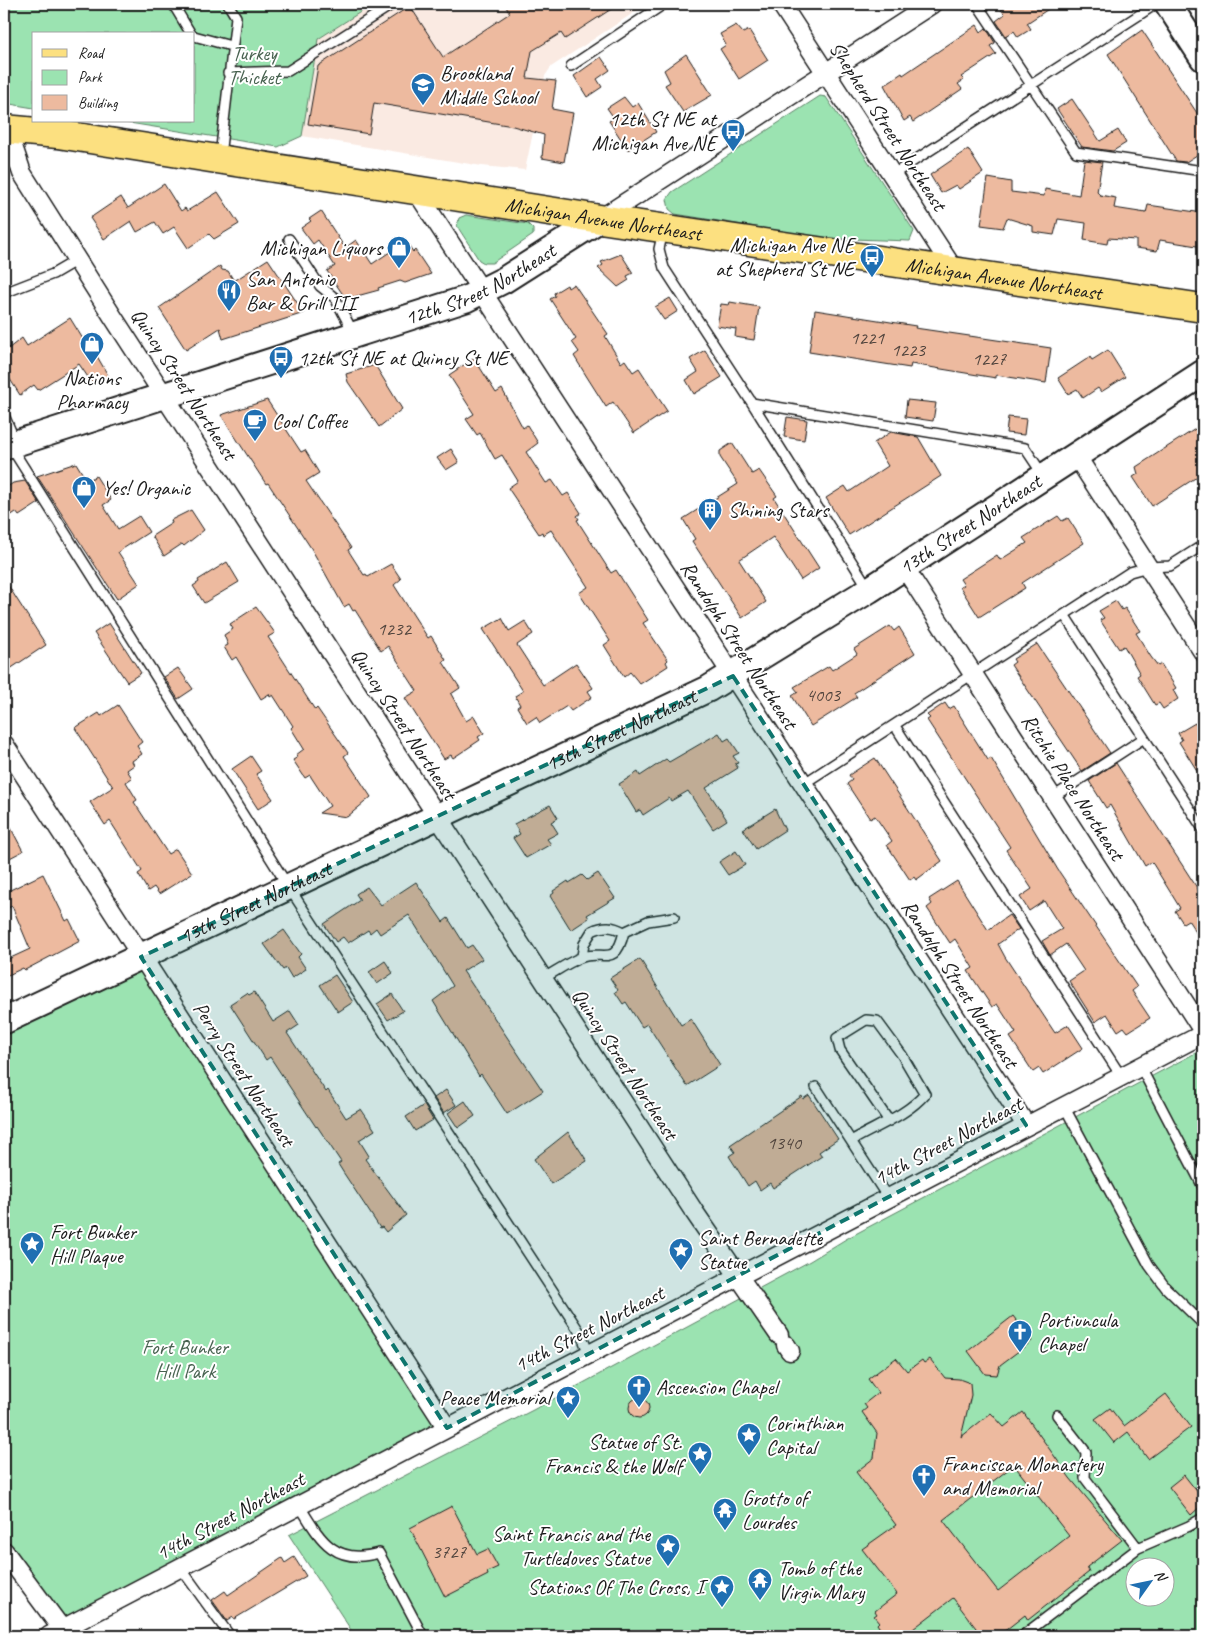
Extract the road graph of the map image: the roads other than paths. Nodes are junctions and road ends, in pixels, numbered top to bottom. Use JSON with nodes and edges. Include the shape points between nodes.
{"nodes":[{"id":1,"x":173,"y":4,"type":"edge"},
{"id":2,"x":228,"y":4,"type":"edge"},
{"id":3,"x":393,"y":4,"type":"edge"},
{"id":4,"x":664,"y":4,"type":"edge"},
{"id":5,"x":781,"y":4,"type":"edge"},
{"id":6,"x":932,"y":4,"type":"edge"},
{"id":7,"x":976,"y":4,"type":"edge"},
{"id":8,"x":1156,"y":4,"type":"edge"},
{"id":9,"x":1168,"y":4,"type":"edge"},
{"id":10,"x":191,"y":32,"type":"edge"},
{"id":11,"x":195,"y":36,"type":"edge"},
{"id":12,"x":231,"y":46,"type":"junction"},
{"id":13,"x":1203,"y":58,"type":"edge"},
{"id":14,"x":571,"y":66,"type":"dead end"},
{"id":15,"x":826,"y":72,"type":"junction"},
{"id":16,"x":228,"y":73,"type":"junction"},
{"id":17,"x":1032,"y":86,"type":"junction"},
{"id":18,"x":6,"y":129,"type":"edge"},
{"id":19,"x":219,"y":159,"type":"junction"},
{"id":20,"x":1203,"y":171,"type":"edge"},
{"id":21,"x":892,"y":175,"type":"junction"},
{"id":22,"x":415,"y":189,"type":"junction"},
{"id":23,"x":600,"y":219,"type":"junction"},
{"id":24,"x":664,"y":229,"type":"junction"},
{"id":25,"x":289,"y":239,"type":"dead end"},
{"id":26,"x":77,"y":260,"type":"junction"},
{"id":27,"x":956,"y":273,"type":"junction"},
{"id":28,"x":482,"y":292,"type":"junction"},
{"id":29,"x":4,"y":293,"type":"edge"},
{"id":30,"x":1203,"y":308,"type":"edge"},
{"id":31,"x":355,"y":335,"type":"junction"},
{"id":32,"x":1203,"y":373,"type":"edge"},
{"id":33,"x":165,"y":395,"type":"junction"},
{"id":34,"x":752,"y":403,"type":"junction"},
{"id":35,"x":4,"y":415,"type":"edge"},
{"id":36,"x":10,"y":445,"type":"edge"},
{"id":37,"x":1077,"y":457,"type":"junction"},
{"id":38,"x":1044,"y":478,"type":"junction"},
{"id":39,"x":1203,"y":544,"type":"edge"},
{"id":40,"x":904,"y":567,"type":"junction"},
{"id":41,"x":1148,"y":567,"type":"junction"},
{"id":42,"x":869,"y":590,"type":"junction"},
{"id":43,"x":1065,"y":616,"type":"junction"},
{"id":44,"x":1203,"y":652,"type":"edge"},
{"id":45,"x":974,"y":675,"type":"junction"},
{"id":46,"x":733,"y":676,"type":"junction"},
{"id":47,"x":895,"y":726,"type":"junction"},
{"id":48,"x":1144,"y":738,"type":"junction"},
{"id":49,"x":4,"y":744,"type":"edge"},
{"id":50,"x":803,"y":784,"type":"junction"},
{"id":51,"x":1053,"y":797,"type":"junction"},
{"id":52,"x":437,"y":817,"type":"junction"},
{"id":53,"x":1203,"y":829,"type":"edge"},
{"id":54,"x":288,"y":886,"type":"junction"},
{"id":55,"x":674,"y":917,"type":"dead end"},
{"id":56,"x":624,"y":932,"type":"junction"},
{"id":57,"x":141,"y":956,"type":"junction"},
{"id":58,"x":582,"y":956,"type":"junction"},
{"id":59,"x":542,"y":979,"type":"junction"},
{"id":60,"x":4,"y":1021,"type":"edge"},
{"id":61,"x":1203,"y":1032,"type":"edge"},
{"id":62,"x":1140,"y":1066,"type":"junction"},
{"id":63,"x":1121,"y":1076,"type":"junction"},
{"id":64,"x":816,"y":1087,"type":"dead end"},
{"id":65,"x":1064,"y":1106,"type":"junction"},
{"id":66,"x":889,"y":1121,"type":"junction"},
{"id":67,"x":1026,"y":1125,"type":"junction"},
{"id":68,"x":851,"y":1141,"type":"junction"},
{"id":69,"x":1203,"y":1187,"type":"edge"},
{"id":70,"x":888,"y":1198,"type":"junction"},
{"id":71,"x":739,"y":1277,"type":"junction"},
{"id":72,"x":1203,"y":1324,"type":"edge"},
{"id":73,"x":785,"y":1344,"type":"dead end"},
{"id":74,"x":589,"y":1354,"type":"junction"},
{"id":75,"x":1057,"y":1415,"type":"dead end"},
{"id":76,"x":447,"y":1428,"type":"junction"},
{"id":77,"x":300,"y":1505,"type":"junction"},
{"id":78,"x":1203,"y":1518,"type":"edge"},
{"id":79,"x":1138,"y":1548,"type":"junction"},
{"id":80,"x":4,"y":1551,"type":"edge"},
{"id":81,"x":180,"y":1567,"type":"junction"},
{"id":82,"x":59,"y":1634,"type":"edge"},
{"id":83,"x":230,"y":1636,"type":"edge"},
{"id":84,"x":423,"y":1636,"type":"edge"},
{"id":85,"x":1022,"y":1636,"type":"edge"}],
"edges":[{"from":1,"to":10,"type":"lane"},
{"from":2,"to":12,"type":"lane","via":[[236,16]]},
{"from":3,"to":16,"type":"lane","via":[[288,71]]},
{"from":4,"to":14,"type":"lane"},
{"from":5,"to":15,"type":"street","name":"Shepherd Street Northeast"},
{"from":6,"to":15,"type":"street","name":"12th Street Northeast"},
{"from":7,"to":17,"type":"lane"},
{"from":8,"to":17,"type":"lane"},
{"from":9,"to":13,"type":"street"},
{"from":11,"to":12,"type":"lane"},
{"from":12,"to":16,"type":"lane"},
{"from":15,"to":21,"type":"street","name":"Shepherd Street Northeast"},
{"from":15,"to":23,"type":"street","name":"12th Street Northeast"},
{"from":16,"to":19,"type":"lane"},
{"from":17,"to":20,"type":"lane","via":[[1076,152]]},
{"from":17,"to":21,"type":"lane"},
{"from":18,"to":19,"type":"main road","name":"Michigan Avenue Northeast","via":[[36,130]]},
{"from":18,"to":26,"type":"street","name":"Quincy Street Northeast","via":[[22,173]]},
{"from":19,"to":22,"type":"main road","name":"Michigan Avenue Northeast"},
{"from":21,"to":27,"type":"street","name":"Shepherd Street Northeast"},
{"from":22,"to":23,"type":"main road","name":"Michigan Avenue Northeast"},
{"from":22,"to":28,"type":"street","name":"Randolph Street Northeast"},
{"from":23,"to":24,"type":"main road","name":"Michigan Avenue Northeast"},
{"from":23,"to":28,"type":"street","name":"12th Street Northeast"},
{"from":24,"to":27,"type":"main road","name":"Michigan Avenue Northeast"},
{"from":24,"to":34,"type":"lane","via":[[659,249],[664,268]]},
{"from":25,"to":31,"type":"lane","via":[[320,286],[335,298]]},
{"from":26,"to":29,"type":"lane"},
{"from":26,"to":33,"type":"street","name":"Quincy Street Northeast"},
{"from":27,"to":30,"type":"main road","name":"Michigan Avenue Northeast"},
{"from":28,"to":31,"type":"street","name":"12th Street Northeast"},
{"from":28,"to":46,"type":"street","name":"Randolph Street Northeast"},
{"from":31,"to":33,"type":"street","name":"12th Street Northeast"},
{"from":32,"to":37,"type":"street","name":"13th Street Northeast"},
{"from":33,"to":36,"type":"street","name":"12th Street Northeast"},
{"from":33,"to":52,"type":"street","name":"Quincy Street Northeast"},
{"from":34,"to":38,"type":"lane","via":[[1025,448]]},
{"from":34,"to":42,"type":"lane"},
{"from":35,"to":36,"type":"lane"},
{"from":36,"to":54,"type":"lane"},
{"from":37,"to":38,"type":"street","name":"13th Street Northeast"},
{"from":37,"to":41,"type":"street"},
{"from":38,"to":40,"type":"street","name":"13th Street Northeast"},
{"from":39,"to":41,"type":"lane","via":[[1170,566]]},
{"from":40,"to":42,"type":"street","name":"13th Street Northeast"},
{"from":40,"to":45,"type":"street","name":"Ritchie Place Northeast"},
{"from":41,"to":43,"type":"lane","via":[[1130,572]]},
{"from":41,"to":44,"type":"street"},
{"from":42,"to":46,"type":"street","name":"13th Street Northeast"},
{"from":43,"to":45,"type":"lane"},
{"from":43,"to":48,"type":"lane"},
{"from":45,"to":47,"type":"lane"},
{"from":45,"to":51,"type":"street","name":"Ritchie Place Northeast"},
{"from":46,"to":50,"type":"street","name":"Randolph Street Northeast"},
{"from":46,"to":52,"type":"street","name":"13th Street Northeast"},
{"from":47,"to":50,"type":"lane"},
{"from":47,"to":63,"type":"lane"},
{"from":48,"to":51,"type":"lane"},
{"from":48,"to":53,"type":"lane"},
{"from":49,"to":57,"type":"street","name":"Perry Street Northeast"},
{"from":50,"to":67,"type":"street","name":"Randolph Street Northeast"},
{"from":51,"to":61,"type":"street","name":"Ritchie Place Northeast"},
{"from":52,"to":54,"type":"street","name":"13th Street Northeast"},
{"from":52,"to":59,"type":"street","name":"Quincy Street Northeast"},
{"from":54,"to":57,"type":"street","name":"13th Street Northeast"},
{"from":54,"to":74,"type":"lane","via":[[575,1326]]},
{"from":55,"to":56,"type":"lane","via":[[648,921]]},
{"from":56,"to":58,"type":"lane","via":[[621,945],[613,954]]},
{"from":56,"to":58,"type":"lane","via":[[607,926],[592,931],[584,944]]},
{"from":57,"to":60,"type":"street","name":"13th Street Northeast"},
{"from":57,"to":76,"type":"street","name":"Perry Street Northeast"},
{"from":58,"to":59,"type":"lane"},
{"from":59,"to":71,"type":"street","name":"Quincy Street Northeast"},
{"from":61,"to":62,"type":"street","name":"14th Street Northeast"},
{"from":62,"to":63,"type":"street","name":"14th Street Northeast"},
{"from":62,"to":69,"type":"lane"},
{"from":63,"to":65,"type":"street","name":"14th Street Northeast"},
{"from":64,"to":68,"type":"lane"},
{"from":65,"to":67,"type":"street","name":"14th Street Northeast"},
{"from":65,"to":72,"type":"lane","via":[[1149,1266],[1166,1288]]},
{"from":66,"to":66,"type":"lane","via":[[916,1105],[925,1094],[878,1021],[866,1020],[837,1038],[840,1050]]},
{"from":66,"to":68,"type":"lane"},
{"from":67,"to":70,"type":"street","name":"14th Street Northeast"},
{"from":68,"to":70,"type":"lane"},
{"from":70,"to":71,"type":"street","name":"14th Street Northeast"},
{"from":71,"to":73,"type":"street","name":"Quincy Street Northeast"},
{"from":71,"to":74,"type":"street","name":"14th Street Northeast"},
{"from":74,"to":76,"type":"street","name":"14th Street Northeast"},
{"from":75,"to":79,"type":"lane","via":[[1086,1452],[1085,1478]]},
{"from":76,"to":77,"type":"street","name":"14th Street Northeast"},
{"from":77,"to":81,"type":"street","name":"14th Street Northeast"},
{"from":77,"to":84,"type":"lane","via":[[319,1537],[339,1554],[362,1558],[379,1553]]},
{"from":78,"to":79,"type":"lane"},
{"from":79,"to":85,"type":"lane"},
{"from":80,"to":82,"type":"street"},
{"from":81,"to":82,"type":"street","name":"14th Street Northeast"},
{"from":81,"to":83,"type":"lane"}]}
